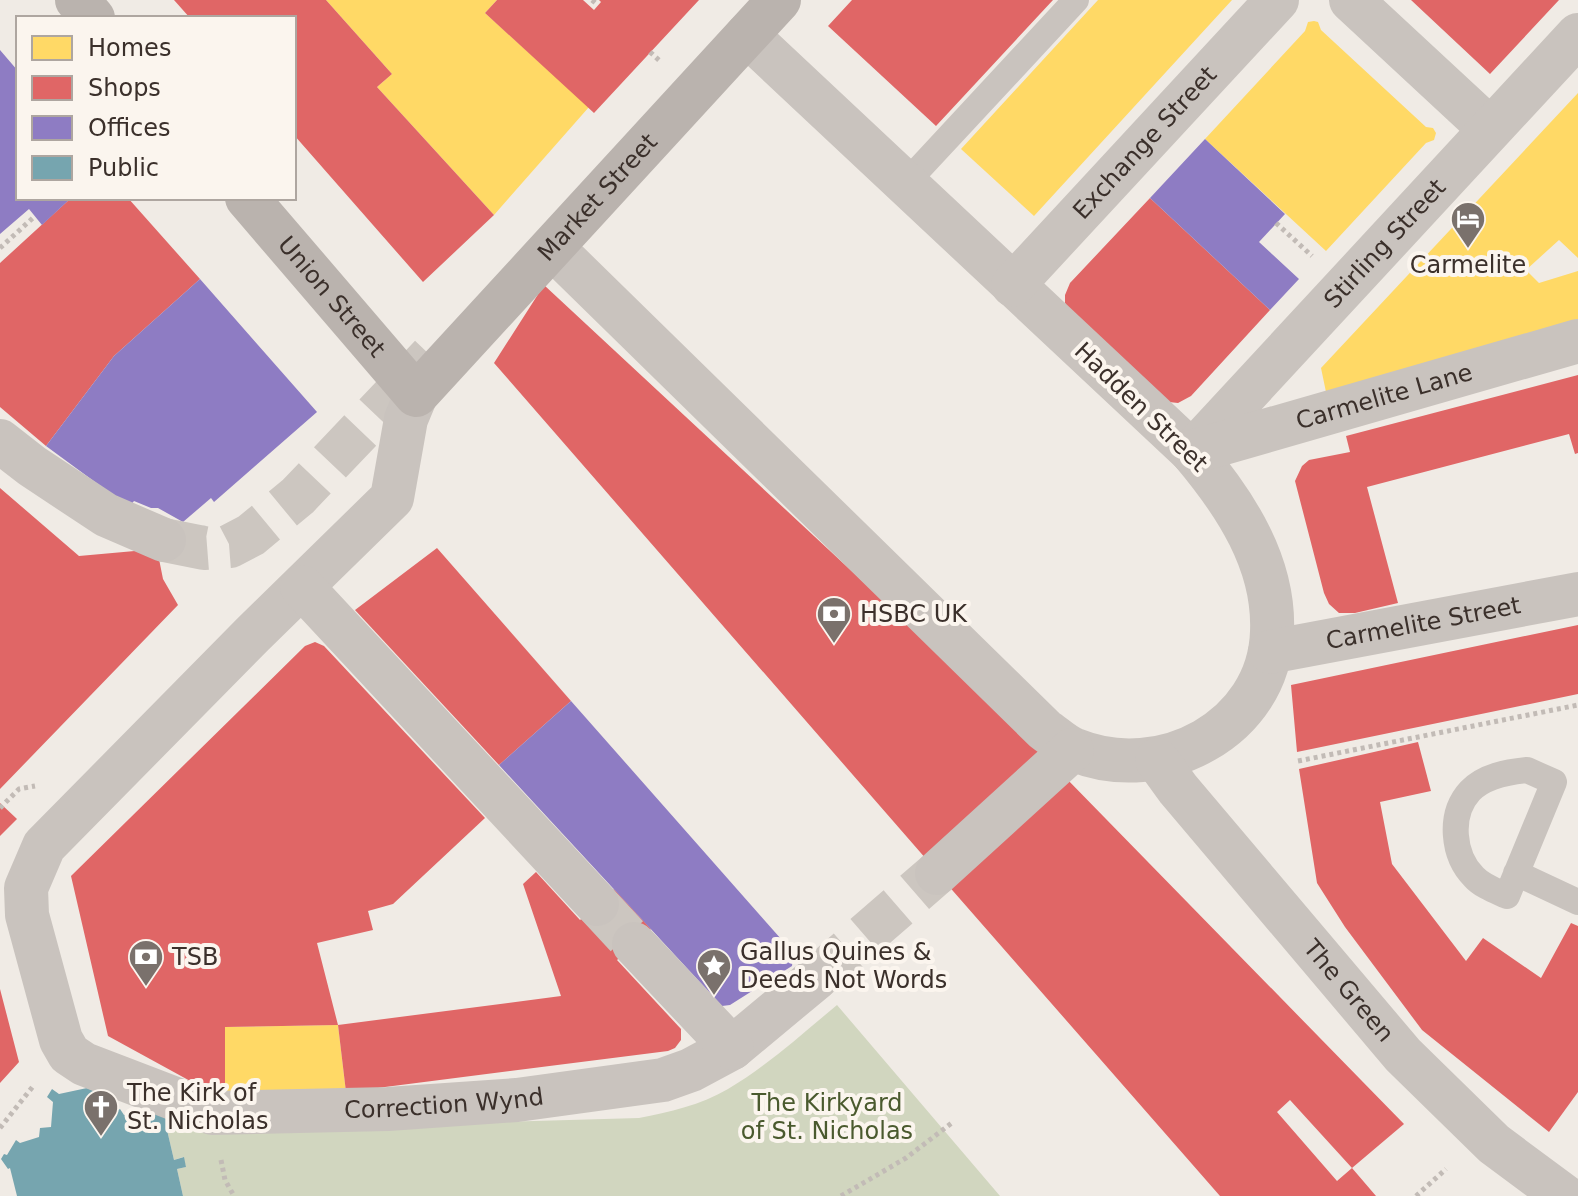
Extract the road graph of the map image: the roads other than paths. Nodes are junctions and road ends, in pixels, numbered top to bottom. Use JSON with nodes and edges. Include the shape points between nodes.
{"nodes":[{"id":1,"x":77,"y":0,"type":"edge"},
{"id":2,"x":779,"y":0,"type":"edge"},
{"id":3,"x":1076,"y":0,"type":"edge"},
{"id":4,"x":1277,"y":0,"type":"edge"},
{"id":5,"x":1351,"y":0,"type":"edge"},
{"id":6,"x":91,"y":16,"type":"edge"},
{"id":7,"x":747,"y":35,"type":"junction"},
{"id":8,"x":1578,"y":36,"type":"edge"},
{"id":9,"x":1490,"y":129,"type":"junction"},
{"id":10,"x":905,"y":184,"type":"junction"},
{"id":11,"x":249,"y":200,"type":"edge"},
{"id":12,"x":568,"y":263,"type":"dead end"},
{"id":13,"x":1013,"y":285,"type":"junction"},
{"id":14,"x":1578,"y":341,"type":"edge"},
{"id":15,"x":416,"y":395,"type":"junction"},
{"id":16,"x":1192,"y":452,"type":"junction"},
{"id":17,"x":16,"y":454,"type":"edge"},
{"id":18,"x":164,"y":540,"type":"tunnel mouth"},
{"id":19,"x":302,"y":587,"type":"junction"},
{"id":20,"x":1578,"y":594,"type":"edge"},
{"id":21,"x":1270,"y":652,"type":"junction"},
{"id":22,"x":1072,"y":750,"type":"junction"},
{"id":23,"x":1157,"y":760,"type":"junction"},
{"id":24,"x":937,"y":873,"type":"tunnel mouth"},
{"id":25,"x":1516,"y":873,"type":"junction"},
{"id":26,"x":1578,"y":902,"type":"edge"},
{"id":27,"x":597,"y":904,"type":"tunnel mouth"},
{"id":28,"x":634,"y":944,"type":"tunnel mouth"},
{"id":29,"x":815,"y":979,"type":"tunnel mouth"},
{"id":30,"x":732,"y":1048,"type":"junction"},
{"id":31,"x":1564,"y":1196,"type":"edge"}],
"edges":[{"from":1,"to":6,"type":"street"},
{"from":2,"to":7,"type":"street","name":"Market Street"},
{"from":3,"to":10,"type":"lane"},
{"from":4,"to":13,"type":"street","name":"Exchange Street"},
{"from":5,"to":9,"type":"street"},
{"from":7,"to":10,"type":"street","name":"Hadden Street"},
{"from":7,"to":15,"type":"street","name":"Market Street"},
{"from":8,"to":9,"type":"street","name":"Stirling Street"},
{"from":9,"to":16,"type":"street","name":"Stirling Street"},
{"from":10,"to":13,"type":"street","name":"Hadden Street"},
{"from":11,"to":15,"type":"street","name":"Union Street"},
{"from":12,"to":22,"type":"street","via":[[1045,730]]},
{"from":13,"to":16,"type":"street","name":"Hadden Street"},
{"from":14,"to":16,"type":"street","name":"Carmelite Lane"},
{"from":15,"to":19,"type":"street","via":[[406,419],[392,498]]},
{"from":16,"to":21,"type":"street","name":"Hadden Street","via":[[1252,538],[1271,607]]},
{"from":17,"to":18,"type":"street","via":[[106,515]]},
{"from":19,"to":27,"type":"street"},
{"from":19,"to":30,"type":"street","name":"Correction Wynd","via":[[44,846],[26,888],[27,915],[69,1054],[212,1113],[517,1100],[663,1080]]},
{"from":20,"to":21,"type":"street","name":"Carmelite Street"},
{"from":21,"to":23,"type":"street","name":"Hadden Street","via":[[1262,681],[1234,722],[1187,750]]},
{"from":22,"to":23,"type":"street","name":"Hadden Street"},
{"from":22,"to":24,"type":"street"},
{"from":23,"to":31,"type":"street","name":"The Green","via":[[1403,1055],[1494,1144]]},
{"from":25,"to":25,"type":"lane","via":[[1507,896],[1475,879],[1455,838],[1457,813],[1469,791],[1493,776],[1527,770],[1554,782]]},
{"from":25,"to":26,"type":"lane"},
{"from":28,"to":30,"type":"street"},
{"from":29,"to":30,"type":"street","name":"Correction Wynd"}]}
